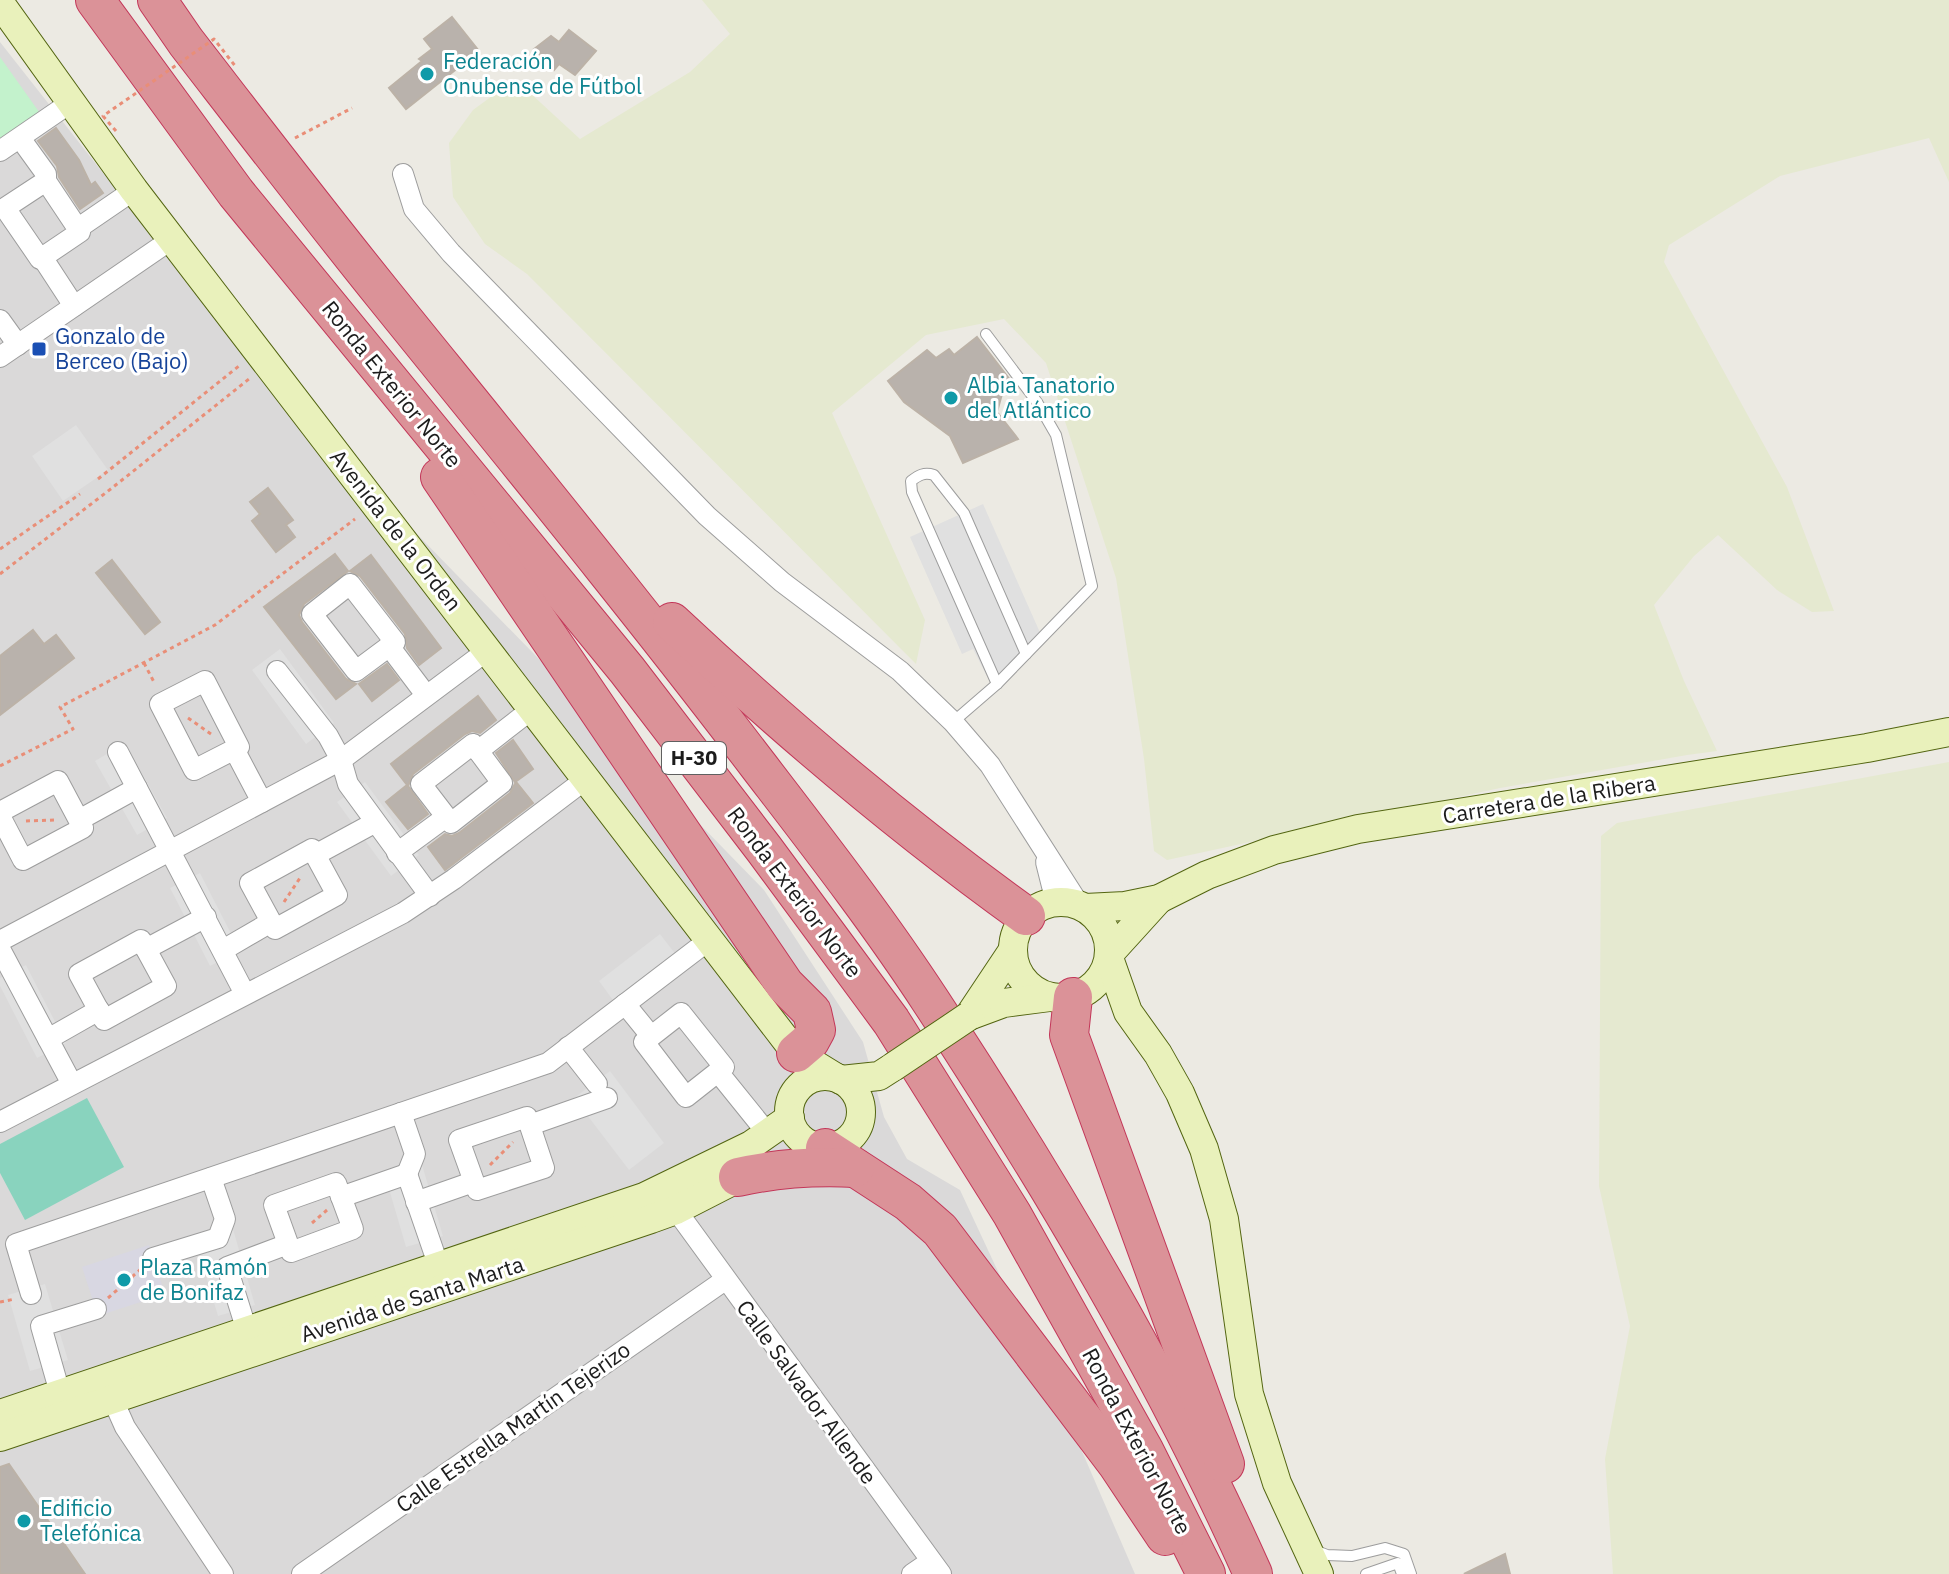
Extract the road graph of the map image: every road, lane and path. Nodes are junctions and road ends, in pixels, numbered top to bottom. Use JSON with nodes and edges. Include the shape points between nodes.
{"nodes":[{"id":1,"x":95,"y":0,"type":"edge"},
{"id":2,"x":157,"y":0,"type":"edge"},
{"id":3,"x":0,"y":3,"type":"edge"},
{"id":4,"x":236,"y":67,"type":"dead end"},
{"id":5,"x":70,"y":103,"type":"junction"},
{"id":6,"x":352,"y":108,"type":"dead end"},
{"id":7,"x":116,"y":131,"type":"dead end"},
{"id":8,"x":20,"y":138,"type":"junction"},
{"id":9,"x":291,"y":141,"type":"dead end"},
{"id":10,"x":0,"y":151,"type":"edge"},
{"id":11,"x":403,"y":174,"type":"dead end"},
{"id":12,"x":46,"y":181,"type":"junction"},
{"id":13,"x":134,"y":190,"type":"junction"},
{"id":14,"x":4,"y":213,"type":"edge"},
{"id":15,"x":77,"y":229,"type":"junction"},
{"id":16,"x":172,"y":239,"type":"junction"},
{"id":17,"x":42,"y":257,"type":"junction"},
{"id":18,"x":313,"y":289,"type":"junction"},
{"id":19,"x":74,"y":306,"type":"junction"},
{"id":20,"x":0,"y":320,"type":"edge"},
{"id":21,"x":986,"y":334,"type":"dead end"},
{"id":22,"x":18,"y":345,"type":"junction"},
{"id":23,"x":0,"y":357,"type":"edge"},
{"id":24,"x":243,"y":363,"type":"dead end"},
{"id":25,"x":253,"y":376,"type":"dead end"},
{"id":26,"x":478,"y":411,"type":"junction"},
{"id":27,"x":98,"y":479,"type":"dead end"},
{"id":28,"x":80,"y":494,"type":"dead end"},
{"id":29,"x":355,"y":519,"type":"dead end"},
{"id":30,"x":0,"y":549,"type":"edge"},
{"id":31,"x":0,"y":574,"type":"edge"},
{"id":32,"x":389,"y":646,"type":"dead end"},
{"id":33,"x":488,"y":650,"type":"junction"},
{"id":34,"x":1026,"y":654,"type":"junction"},
{"id":35,"x":277,"y":671,"type":"dead end"},
{"id":36,"x":997,"y":684,"type":"junction"},
{"id":37,"x":426,"y":695,"type":"junction"},
{"id":38,"x":532,"y":709,"type":"junction"},
{"id":39,"x":953,"y":722,"type":"junction"},
{"id":40,"x":1949,"y":732,"type":"edge"},
{"id":41,"x":234,"y":749,"type":"dead end"},
{"id":42,"x":478,"y":751,"type":"junction"},
{"id":43,"x":118,"y":752,"type":"dead end"},
{"id":44,"x":341,"y":760,"type":"junction"},
{"id":45,"x":0,"y":766,"type":"edge"},
{"id":46,"x":586,"y":779,"type":"junction"},
{"id":47,"x":137,"y":788,"type":"junction"},
{"id":48,"x":262,"y":802,"type":"junction"},
{"id":49,"x":446,"y":817,"type":"junction"},
{"id":50,"x":1,"y":818,"type":"edge"},
{"id":51,"x":79,"y":820,"type":"junction"},
{"id":52,"x":374,"y":823,"type":"junction"},
{"id":53,"x":170,"y":851,"type":"junction"},
{"id":54,"x":397,"y":853,"type":"junction"},
{"id":55,"x":315,"y":855,"type":"junction"},
{"id":56,"x":430,"y":896,"type":"junction"},
{"id":57,"x":1159,"y":899,"type":"junction"},
{"id":58,"x":1052,"y":916,"type":"junction"},
{"id":59,"x":206,"y":917,"type":"junction"},
{"id":60,"x":271,"y":922,"type":"junction"},
{"id":61,"x":709,"y":940,"type":"junction"},
{"id":62,"x":0,"y":941,"type":"edge"},
{"id":63,"x":0,"y":949,"type":"edge"},
{"id":64,"x":146,"y":949,"type":"junction"},
{"id":65,"x":223,"y":950,"type":"junction"},
{"id":66,"x":1109,"y":956,"type":"junction"},
{"id":67,"x":245,"y":994,"type":"junction"},
{"id":68,"x":1072,"y":994,"type":"junction"},
{"id":69,"x":625,"y":1004,"type":"junction"},
{"id":70,"x":99,"y":1010,"type":"junction"},
{"id":71,"x":1128,"y":1012,"type":"junction"},
{"id":72,"x":969,"y":1016,"type":"junction"},
{"id":73,"x":651,"y":1036,"type":"junction"},
{"id":74,"x":48,"y":1039,"type":"junction"},
{"id":75,"x":568,"y":1047,"type":"junction"},
{"id":76,"x":796,"y":1053,"type":"junction"},
{"id":77,"x":886,"y":1071,"type":"junction"},
{"id":78,"x":718,"y":1072,"type":"junction"},
{"id":79,"x":838,"y":1078,"type":"junction"},
{"id":80,"x":72,"y":1084,"type":"junction"},
{"id":81,"x":861,"y":1107,"type":"junction"},
{"id":82,"x":401,"y":1113,"type":"junction"},
{"id":83,"x":783,"y":1118,"type":"junction"},
{"id":84,"x":0,"y":1122,"type":"edge"},
{"id":85,"x":530,"y":1125,"type":"junction"},
{"id":86,"x":833,"y":1155,"type":"junction"},
{"id":87,"x":407,"y":1174,"type":"junction"},
{"id":88,"x":738,"y":1177,"type":"joint"},
{"id":89,"x":211,"y":1178,"type":"junction"},
{"id":90,"x":473,"y":1182,"type":"junction"},
{"id":91,"x":341,"y":1197,"type":"junction"},
{"id":92,"x":416,"y":1202,"type":"junction"},
{"id":93,"x":676,"y":1210,"type":"junction"},
{"id":94,"x":288,"y":1244,"type":"junction"},
{"id":95,"x":153,"y":1258,"type":"joint"},
{"id":96,"x":439,"y":1267,"type":"junction"},
{"id":97,"x":725,"y":1280,"type":"junction"},
{"id":98,"x":31,"y":1294,"type":"dead end"},
{"id":99,"x":96,"y":1309,"type":"joint"},
{"id":100,"x":247,"y":1331,"type":"junction"},
{"id":101,"x":60,"y":1393,"type":"junction"},
{"id":102,"x":113,"y":1400,"type":"junction"},
{"id":103,"x":0,"y":1414,"type":"edge"},
{"id":104,"x":0,"y":1437,"type":"edge"},
{"id":105,"x":1307,"y":1548,"type":"junction"},
{"id":106,"x":936,"y":1568,"type":"edge"},
{"id":107,"x":223,"y":1574,"type":"edge"},
{"id":108,"x":302,"y":1574,"type":"edge"},
{"id":109,"x":912,"y":1574,"type":"edge"},
{"id":110,"x":1188,"y":1574,"type":"edge"},
{"id":111,"x":1206,"y":1574,"type":"edge"},
{"id":112,"x":1253,"y":1574,"type":"edge"},
{"id":113,"x":1270,"y":1574,"type":"edge"},
{"id":114,"x":1319,"y":1574,"type":"edge"},
{"id":115,"x":1366,"y":1574,"type":"edge"},
{"id":116,"x":1402,"y":1574,"type":"edge"},
{"id":117,"x":1411,"y":1574,"type":"edge"}],
"edges":[{"from":1,"to":18,"type":"highway","name":"Ronda Exterior Norte","number":"H-30"},
{"from":2,"to":26,"type":"highway","name":"Ronda Exterior Norte","number":"H-30"},
{"from":3,"to":5,"type":"street","name":"Avenida de la Orden"},
{"from":4,"to":7,"type":"path","bridge":true,"via":[[214,39],[103,116]]},
{"from":5,"to":8,"type":"street"},
{"from":5,"to":13,"type":"street","name":"Avenida de la Orden"},
{"from":6,"to":9,"type":"path"},
{"from":8,"to":10,"type":"street"},
{"from":8,"to":12,"type":"street"},
{"from":11,"to":39,"type":"street","via":[[414,209],[451,253],[707,516],[782,582],[900,671]]},
{"from":12,"to":14,"type":"street"},
{"from":12,"to":15,"type":"street"},
{"from":13,"to":15,"type":"street"},
{"from":13,"to":16,"type":"street","name":"Avenida de la Orden"},
{"from":14,"to":17,"type":"street"},
{"from":15,"to":17,"type":"street","via":[[80,232]]},
{"from":16,"to":19,"type":"street"},
{"from":16,"to":33,"type":"street","name":"Avenida de la Orden"},
{"from":17,"to":19,"type":"street"},
{"from":18,"to":76,"type":"highway","via":[[673,823],[785,985],[812,1012],[816,1030]]},
{"from":18,"to":111,"type":"highway","name":"Ronda Exterior Norte","number":"H-30","via":[[627,670],[891,1021],[1012,1214],[1144,1450]]},
{"from":19,"to":22,"type":"street"},
{"from":20,"to":22,"type":"street"},
{"from":21,"to":34,"type":"lane","via":[[1056,435],[1092,586]]},
{"from":22,"to":23,"type":"street"},
{"from":24,"to":27,"type":"path"},
{"from":25,"to":31,"type":"path"},
{"from":26,"to":58,"type":"highway","via":[[667,617],[734,680],[961,869]]},
{"from":26,"to":112,"type":"highway","name":"Ronda Exterior Norte","number":"H-30","via":[[670,650],[929,998],[1120,1312]]},
{"from":28,"to":30,"type":"path"},
{"from":29,"to":45,"type":"path","via":[[215,625],[60,707],[73,729]]},
{"from":32,"to":37,"type":"street"},
{"from":33,"to":37,"type":"street"},
{"from":33,"to":38,"type":"street","name":"Avenida de la Orden"},
{"from":34,"to":36,"type":"lane"},
{"from":34,"to":36,"type":"lane","via":[[964,513],[934,475],[918,476],[911,481],[912,492]]},
{"from":35,"to":44,"type":"street"},
{"from":36,"to":39,"type":"lane"},
{"from":37,"to":44,"type":"street"},
{"from":38,"to":42,"type":"street"},
{"from":38,"to":46,"type":"street","name":"Avenida de la Orden"},
{"from":39,"to":58,"type":"street","via":[[990,765],[1042,847]]},
{"from":40,"to":57,"type":"street","name":"Carretera de la Ribera","via":[[1358,829],[1274,850]]},
{"from":41,"to":48,"type":"street"},
{"from":42,"to":49,"type":"street","via":[[502,783],[451,823]]},
{"from":42,"to":49,"type":"street","via":[[473,744],[421,784]]},
{"from":43,"to":47,"type":"street"},
{"from":44,"to":48,"type":"street"},
{"from":44,"to":52,"type":"street","via":[[348,784]]},
{"from":46,"to":56,"type":"street"},
{"from":46,"to":61,"type":"street","name":"Avenida de la Orden"},
{"from":47,"to":51,"type":"street"},
{"from":47,"to":53,"type":"street"},
{"from":48,"to":53,"type":"street"},
{"from":49,"to":54,"type":"street"},
{"from":50,"to":51,"type":"path"},
{"from":50,"to":51,"type":"street","via":[[58,781]]},
{"from":50,"to":51,"type":"street","via":[[23,860],[83,828]]},
{"from":52,"to":54,"type":"street"},
{"from":52,"to":55,"type":"street"},
{"from":53,"to":59,"type":"street"},
{"from":53,"to":62,"type":"street"},
{"from":54,"to":56,"type":"street"},
{"from":55,"to":60,"type":"path"},
{"from":55,"to":60,"type":"street","via":[[312,849],[250,883]]},
{"from":55,"to":60,"type":"street","via":[[337,895],[275,929]]},
{"from":56,"to":67,"type":"street"},
{"from":57,"to":58,"type":"street"},
{"from":57,"to":66,"type":"street"},
{"from":58,"to":66,"type":"street","via":[[1104,927]]},
{"from":58,"to":68,"type":"street","via":[[1016,966],[1035,991]]},
{"from":58,"to":72,"type":"street"},
{"from":59,"to":64,"type":"street"},
{"from":59,"to":65,"type":"street"},
{"from":60,"to":65,"type":"street"},
{"from":61,"to":69,"type":"street"},
{"from":61,"to":76,"type":"street","name":"Avenida de la Orden"},
{"from":63,"to":74,"type":"street"},
{"from":64,"to":70,"type":"street","via":[[141,940],[79,974]]},
{"from":64,"to":70,"type":"street","via":[[166,986],[104,1020]]},
{"from":65,"to":67,"type":"street"},
{"from":66,"to":68,"type":"street","via":[[1101,978]]},
{"from":66,"to":71,"type":"street"},
{"from":67,"to":80,"type":"street"},
{"from":68,"to":71,"type":"street"},
{"from":68,"to":72,"type":"street","via":[[1004,1003]]},
{"from":68,"to":113,"type":"highway","via":[[1069,1035],[1208,1420]]},
{"from":69,"to":73,"type":"street"},
{"from":69,"to":75,"type":"street"},
{"from":70,"to":74,"type":"street"},
{"from":71,"to":105,"type":"street","via":[[1180,1093],[1204,1149],[1224,1219],[1249,1394],[1277,1483]]},
{"from":72,"to":77,"type":"street","bridge":true},
{"from":73,"to":78,"type":"street","via":[[681,1013],[724,1067]]},
{"from":73,"to":78,"type":"street","via":[[644,1042],[686,1097]]},
{"from":74,"to":80,"type":"street"},
{"from":75,"to":82,"type":"street","via":[[548,1063]]},
{"from":75,"to":85,"type":"street","via":[[602,1091]]},
{"from":76,"to":79,"type":"street","name":"Avenida de la Orden"},
{"from":76,"to":83,"type":"street"},
{"from":77,"to":79,"type":"street"},
{"from":77,"to":81,"type":"street"},
{"from":78,"to":83,"type":"street"},
{"from":79,"to":81,"type":"street","via":[[856,1092]]},
{"from":79,"to":83,"type":"street","via":[[810,1079],[798,1088]]},
{"from":80,"to":84,"type":"street"},
{"from":81,"to":86,"type":"street","via":[[853,1136]]},
{"from":82,"to":87,"type":"street","via":[[415,1154]]},
{"from":82,"to":89,"type":"street"},
{"from":83,"to":86,"type":"street","via":[[805,1142]]},
{"from":83,"to":96,"type":"street","name":"Avenida de Santa Marta","via":[[699,1172],[644,1197]]},
{"from":85,"to":90,"type":"path"},
{"from":85,"to":90,"type":"street","via":[[527,1117],[459,1140]]},
{"from":85,"to":90,"type":"street","via":[[544,1168],[477,1190]]},
{"from":86,"to":88,"type":"highway","via":[[812,1166]]},
{"from":86,"to":110,"type":"highway","via":[[908,1202],[940,1230],[1117,1464]]},
{"from":87,"to":91,"type":"street"},
{"from":87,"to":92,"type":"street"},
{"from":88,"to":93,"type":"street","name":"Avenida de Santa Marta"},
{"from":89,"to":95,"type":"street","via":[[225,1219],[218,1238]]},
{"from":89,"to":98,"type":"street","via":[[16,1244]]},
{"from":90,"to":92,"type":"street"},
{"from":91,"to":94,"type":"path"},
{"from":91,"to":94,"type":"street","via":[[353,1229],[291,1252]]},
{"from":91,"to":94,"type":"street","via":[[336,1183],[274,1205]]},
{"from":92,"to":96,"type":"street"},
{"from":93,"to":97,"type":"street","name":"Calle Salvador Allende"},
{"from":93,"to":102,"type":"street","name":"Avenida de Santa Marta"},
{"from":94,"to":100,"type":"street","via":[[227,1267]]},
{"from":95,"to":99,"type":"path"},
{"from":96,"to":100,"type":"street","name":"Avenida de Santa Marta"},
{"from":97,"to":106,"type":"street","name":"Calle Salvador Allende"},
{"from":97,"to":108,"type":"street","name":"Calle Estrella Martín Tejerizo"},
{"from":99,"to":101,"type":"street","via":[[41,1326]]},
{"from":100,"to":101,"type":"street","name":"Avenida de Santa Marta"},
{"from":101,"to":103,"type":"street","name":"Avenida de Santa Marta"},
{"from":102,"to":104,"type":"street","name":"Avenida de Santa Marta"},
{"from":102,"to":107,"type":"street","via":[[125,1427]]},
{"from":105,"to":114,"type":"street"},
{"from":105,"to":117,"type":"lane","via":[[1352,1556],[1385,1548],[1404,1554]]},
{"from":106,"to":109,"type":"street"},
{"from":115,"to":116,"type":"lane","via":[[1398,1563]]}]}
